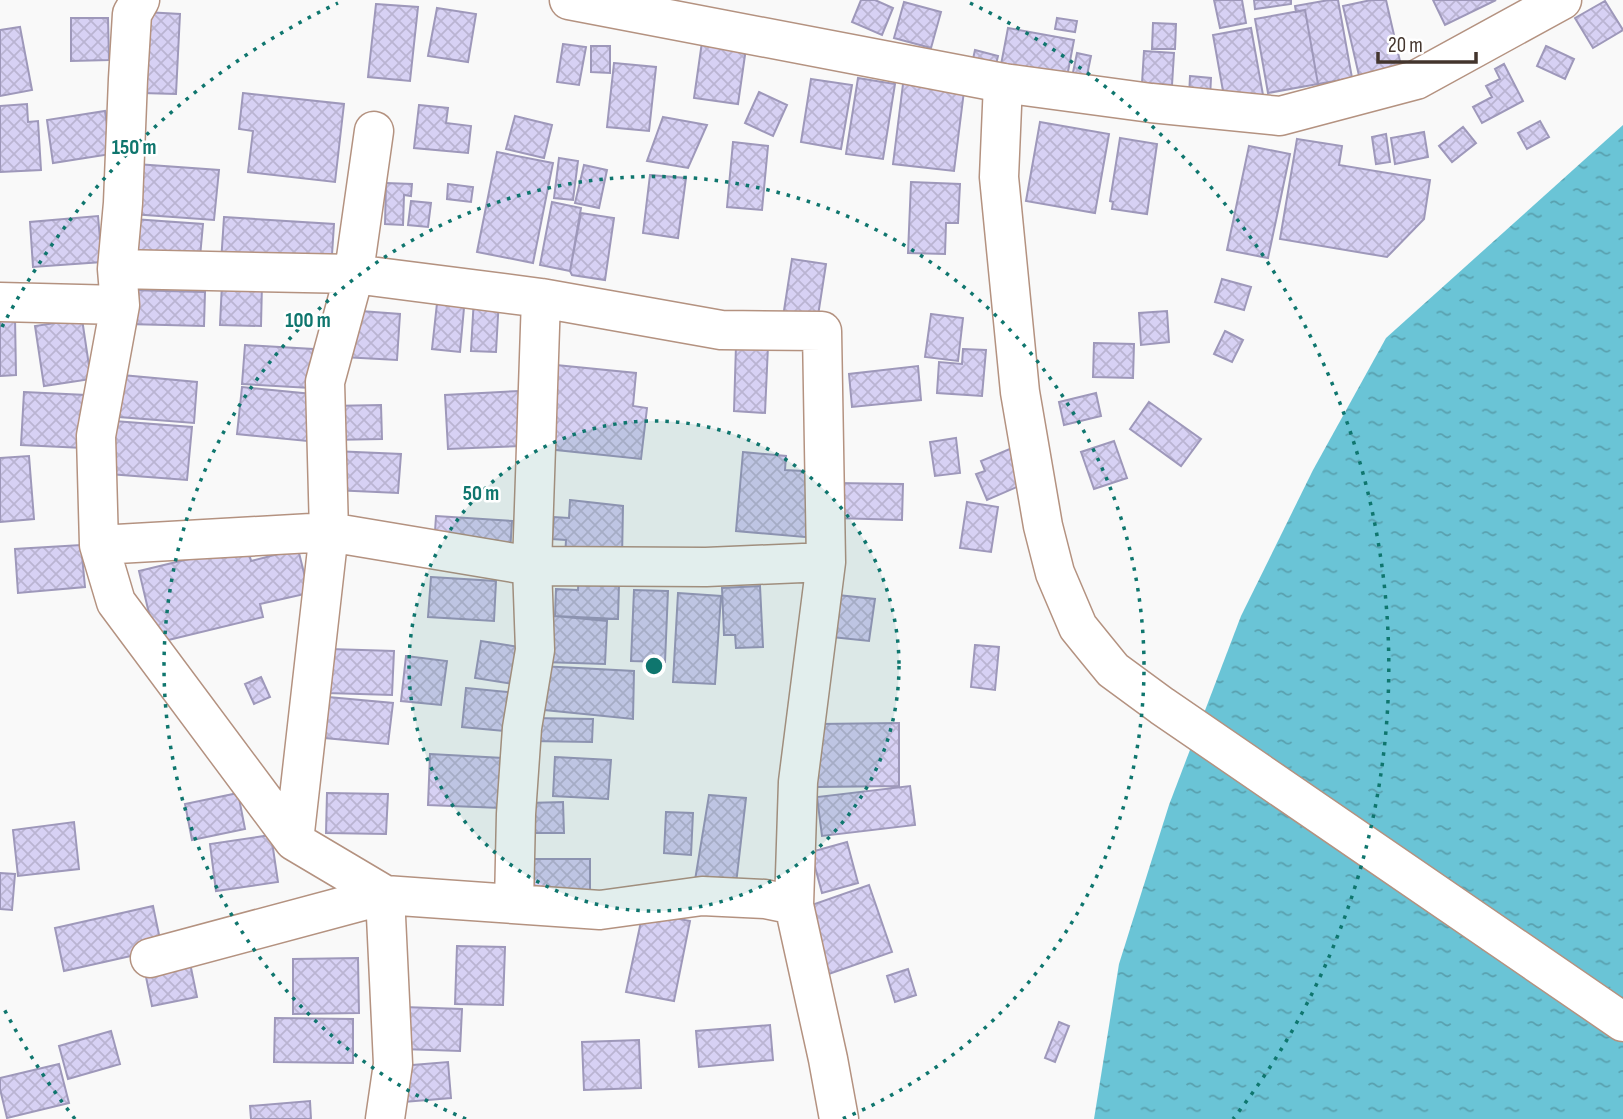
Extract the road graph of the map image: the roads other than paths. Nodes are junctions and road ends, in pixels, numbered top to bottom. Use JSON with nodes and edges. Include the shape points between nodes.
{"nodes":[{"id":1,"x":140,"y":0,"type":"edge"},
{"id":2,"x":569,"y":0,"type":"edge"},
{"id":3,"x":1562,"y":0,"type":"edge"},
{"id":4,"x":1003,"y":83,"type":"junction"},
{"id":5,"x":374,"y":131,"type":"dead end"},
{"id":6,"x":354,"y":274,"type":"junction"},
{"id":7,"x":118,"y":287,"type":"junction"},
{"id":8,"x":541,"y":298,"type":"junction"},
{"id":9,"x":0,"y":302,"type":"edge"},
{"id":10,"x":329,"y":532,"type":"junction"},
{"id":11,"x":99,"y":545,"type":"junction"},
{"id":12,"x":827,"y":562,"type":"junction"},
{"id":13,"x":531,"y":566,"type":"junction"},
{"id":14,"x":294,"y":841,"type":"junction"},
{"id":15,"x":386,"y":895,"type":"junction"},
{"id":16,"x":514,"y":904,"type":"junction"},
{"id":17,"x":794,"y":905,"type":"junction"},
{"id":18,"x":150,"y":958,"type":"dead end"},
{"id":19,"x":1623,"y":1022,"type":"edge"},
{"id":20,"x":385,"y":1119,"type":"edge"},
{"id":21,"x":839,"y":1119,"type":"edge"}],
"edges":[{"from":1,"to":7,"type":"street","via":[[132,14]]},
{"from":2,"to":4,"type":"street"},
{"from":3,"to":4,"type":"street","via":[[1416,80],[1280,116]]},
{"from":4,"to":19,"type":"street","via":[[999,177],[1020,392],[1043,526],[1055,573],[1078,627],[1113,670],[1162,706]]},
{"from":5,"to":6,"type":"street"},
{"from":6,"to":7,"type":"street"},
{"from":6,"to":8,"type":"street"},
{"from":6,"to":10,"type":"street","via":[[325,382]]},
{"from":7,"to":9,"type":"street"},
{"from":7,"to":11,"type":"street","via":[[96,436]]},
{"from":8,"to":12,"type":"street","via":[[721,330],[822,331]]},
{"from":8,"to":13,"type":"street"},
{"from":10,"to":11,"type":"street"},
{"from":10,"to":13,"type":"street"},
{"from":10,"to":14,"type":"street"},
{"from":11,"to":14,"type":"street","via":[[116,602]]},
{"from":12,"to":13,"type":"street","via":[[706,568]]},
{"from":12,"to":17,"type":"street","via":[[798,782]]},
{"from":13,"to":16,"type":"street","via":[[536,650],[522,728]]},
{"from":14,"to":15,"type":"street"},
{"from":15,"to":16,"type":"street"},
{"from":15,"to":18,"type":"street"},
{"from":15,"to":20,"type":"street","via":[[393,1064]]},
{"from":16,"to":17,"type":"street","via":[[600,909],[702,896]]},
{"from":17,"to":21,"type":"street"}]}
